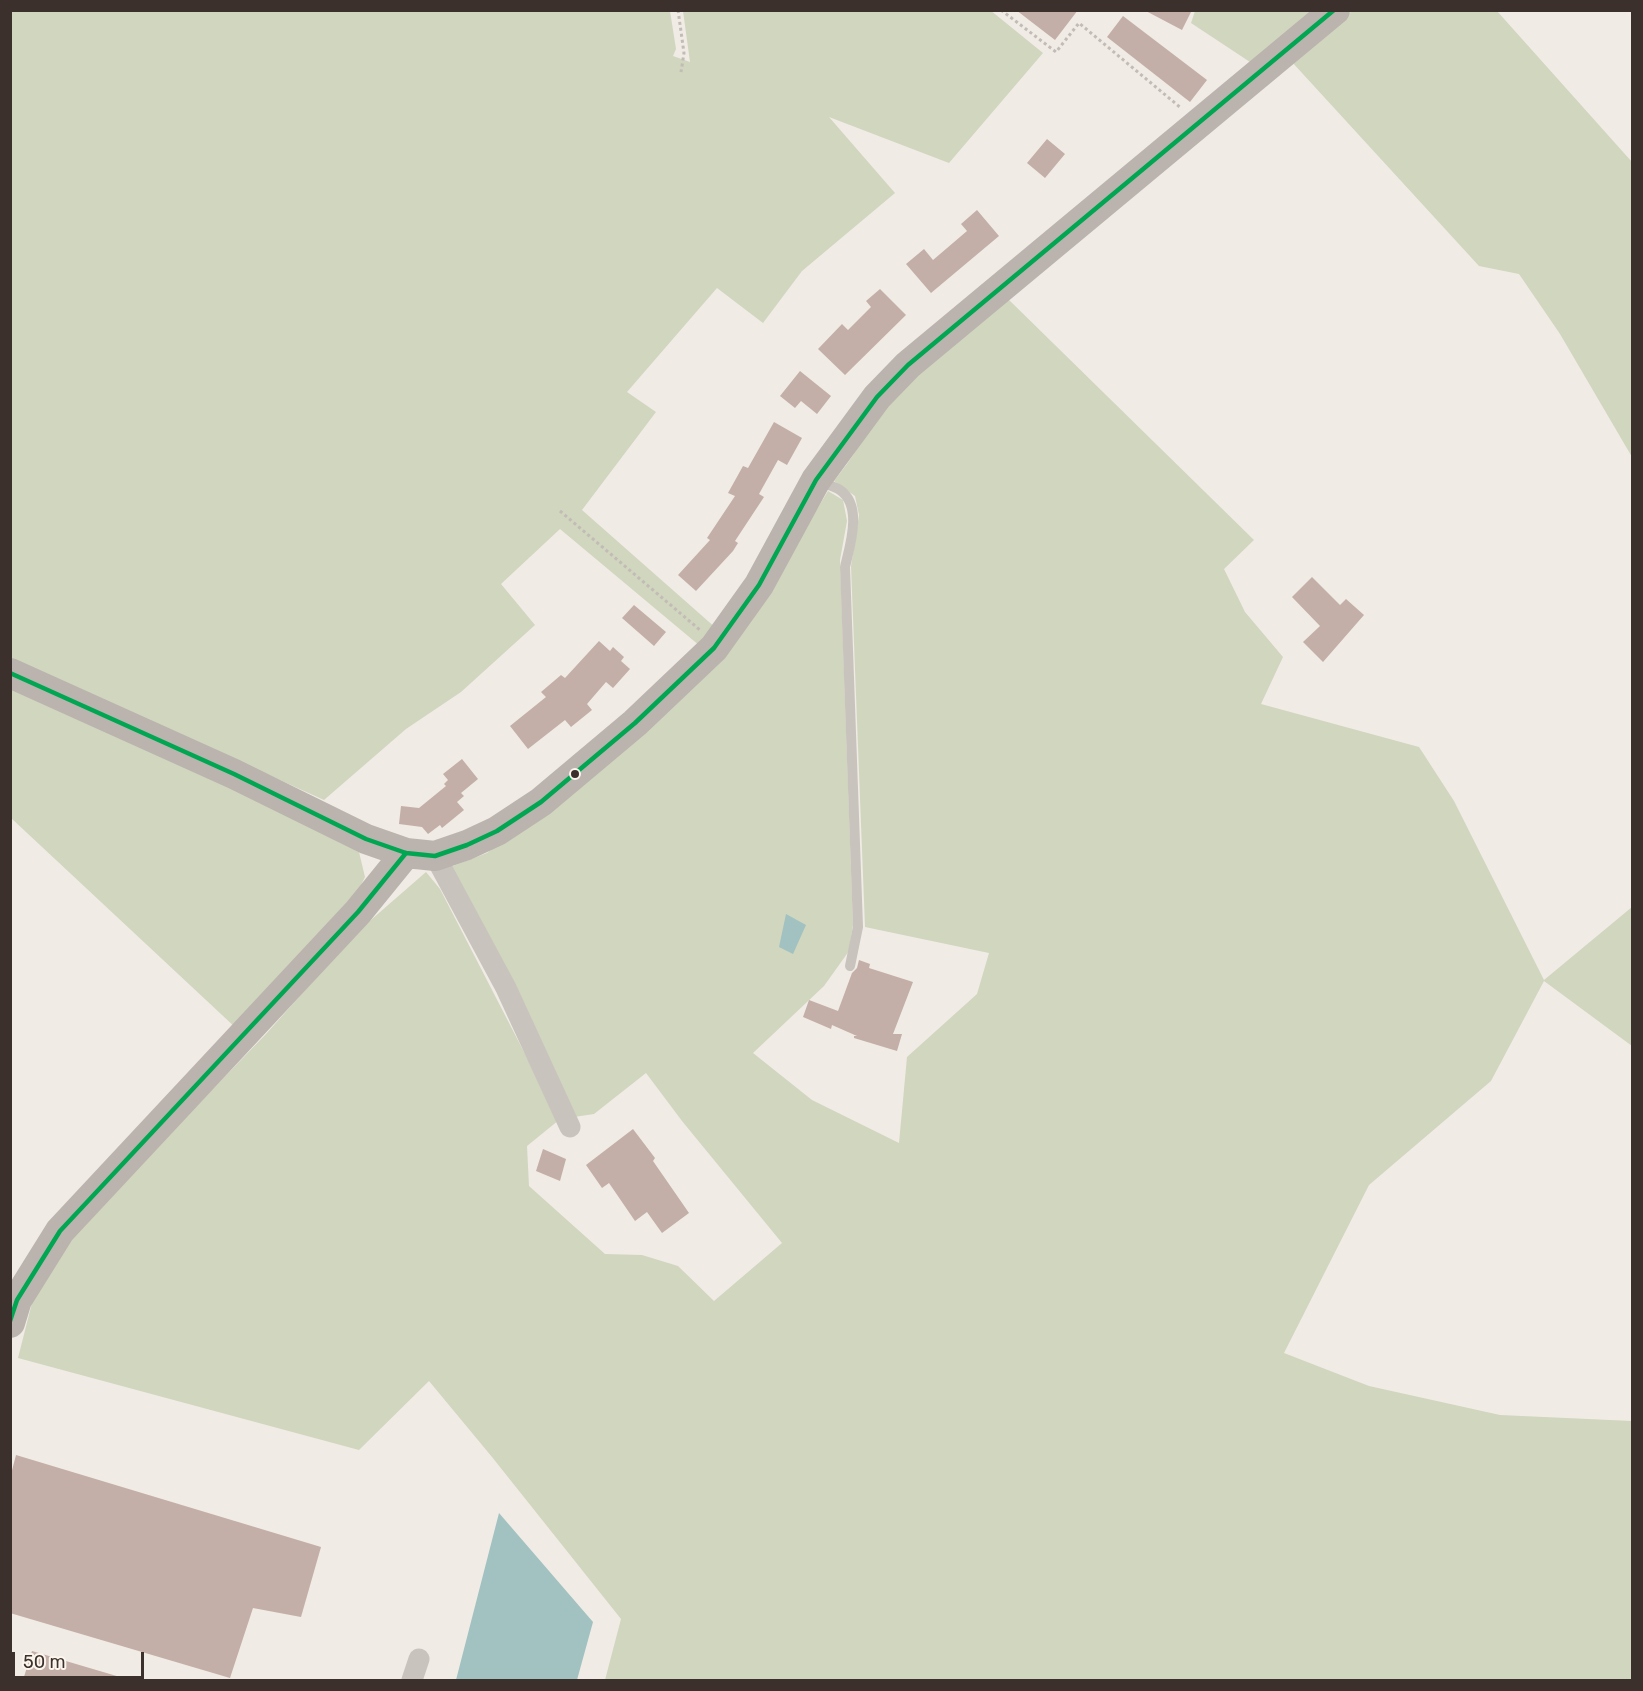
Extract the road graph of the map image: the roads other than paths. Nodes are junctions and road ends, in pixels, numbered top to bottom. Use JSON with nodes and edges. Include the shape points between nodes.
{"nodes":[{"id":1,"x":1335,"y":10,"type":"edge"},
{"id":2,"x":816,"y":480,"type":"junction"},
{"id":3,"x":10,"y":673,"type":"edge"},
{"id":4,"x":420,"y":855,"type":"junction"},
{"id":5,"x":850,"y":966,"type":"dead end"},
{"id":6,"x":570,"y":1127,"type":"dead end"},
{"id":7,"x":10,"y":1323,"type":"edge"},
{"id":8,"x":419,"y":1659,"type":"dead end"},
{"id":9,"x":412,"y":1680,"type":"edge"}],
"edges":[{"from":1,"to":2,"type":"street","via":[[908,365],[877,398]]},
{"from":2,"to":4,"type":"street","via":[[759,585],[718,644],[635,723],[541,802],[498,831],[466,845]]},
{"from":2,"to":5,"type":"lane","via":[[839,489],[850,500],[854,528],[845,567],[858,927]]},
{"from":3,"to":4,"type":"street","via":[[234,774],[366,839]]},
{"from":4,"to":6,"type":"street","via":[[506,988]]},
{"from":4,"to":7,"type":"street","via":[[358,912],[60,1231],[17,1300]]},
{"from":8,"to":9,"type":"street"}]}
